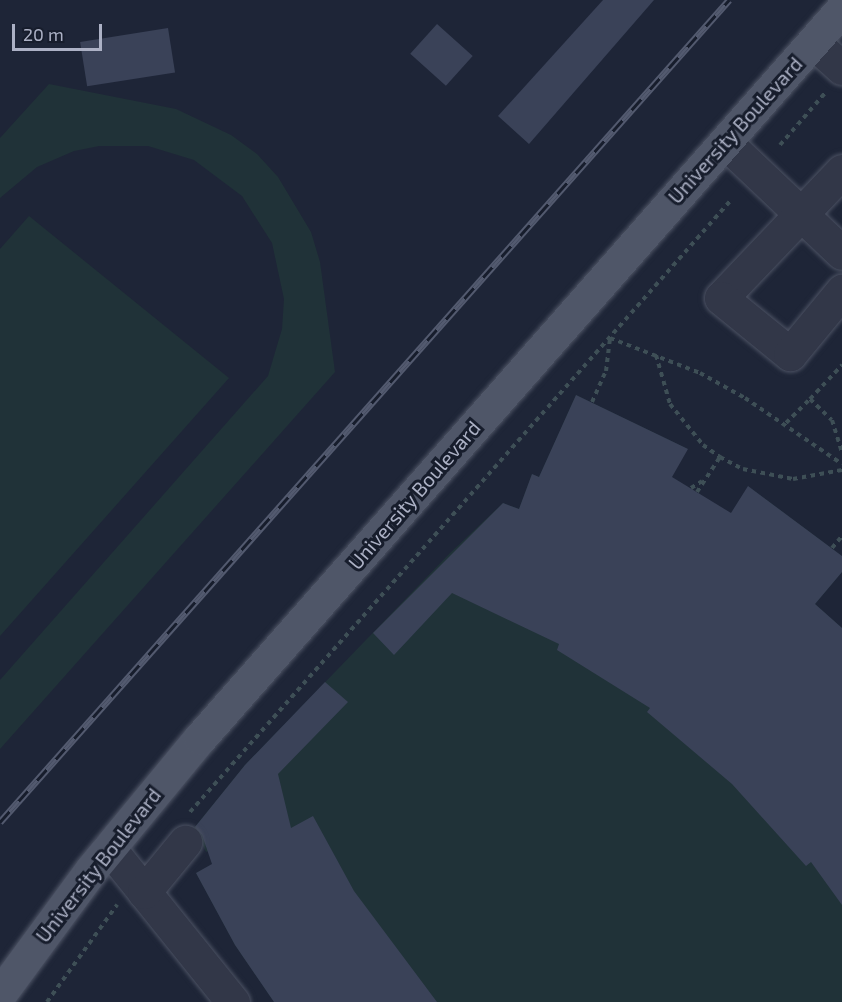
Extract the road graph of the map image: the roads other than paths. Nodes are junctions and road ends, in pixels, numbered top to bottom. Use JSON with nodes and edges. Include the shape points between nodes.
{"nodes":[{"id":1,"x":842,"y":9,"type":"edge"},
{"id":2,"x":813,"y":42,"type":"junction"},
{"id":3,"x":838,"y":75,"type":"edge"},
{"id":4,"x":725,"y":142,"type":"junction"},
{"id":5,"x":842,"y":171,"type":"edge"},
{"id":6,"x":800,"y":212,"type":"junction"},
{"id":7,"x":842,"y":253,"type":"edge"},
{"id":8,"x":842,"y":291,"type":"edge"},
{"id":9,"x":186,"y":829,"type":"road end"},
{"id":10,"x":109,"y":848,"type":"junction"},
{"id":11,"x":139,"y":886,"type":"junction"},
{"id":12,"x":0,"y":994,"type":"edge"},
{"id":13,"x":233,"y":1002,"type":"edge"}],
"edges":[{"from":1,"to":2,"type":"main road","name":"University Boulevard"},
{"from":2,"to":3,"type":"lane"},
{"from":2,"to":4,"type":"main road","name":"University Boulevard"},
{"from":4,"to":6,"type":"lane"},
{"from":4,"to":10,"type":"main road","name":"University Boulevard"},
{"from":5,"to":6,"type":"lane"},
{"from":6,"to":7,"type":"lane"},
{"from":6,"to":8,"type":"lane","via":[[722,298],[790,354]]},
{"from":9,"to":11,"type":"lane"},
{"from":10,"to":11,"type":"lane"},
{"from":10,"to":12,"type":"main road","name":"University Boulevard"},
{"from":11,"to":13,"type":"lane"}]}
